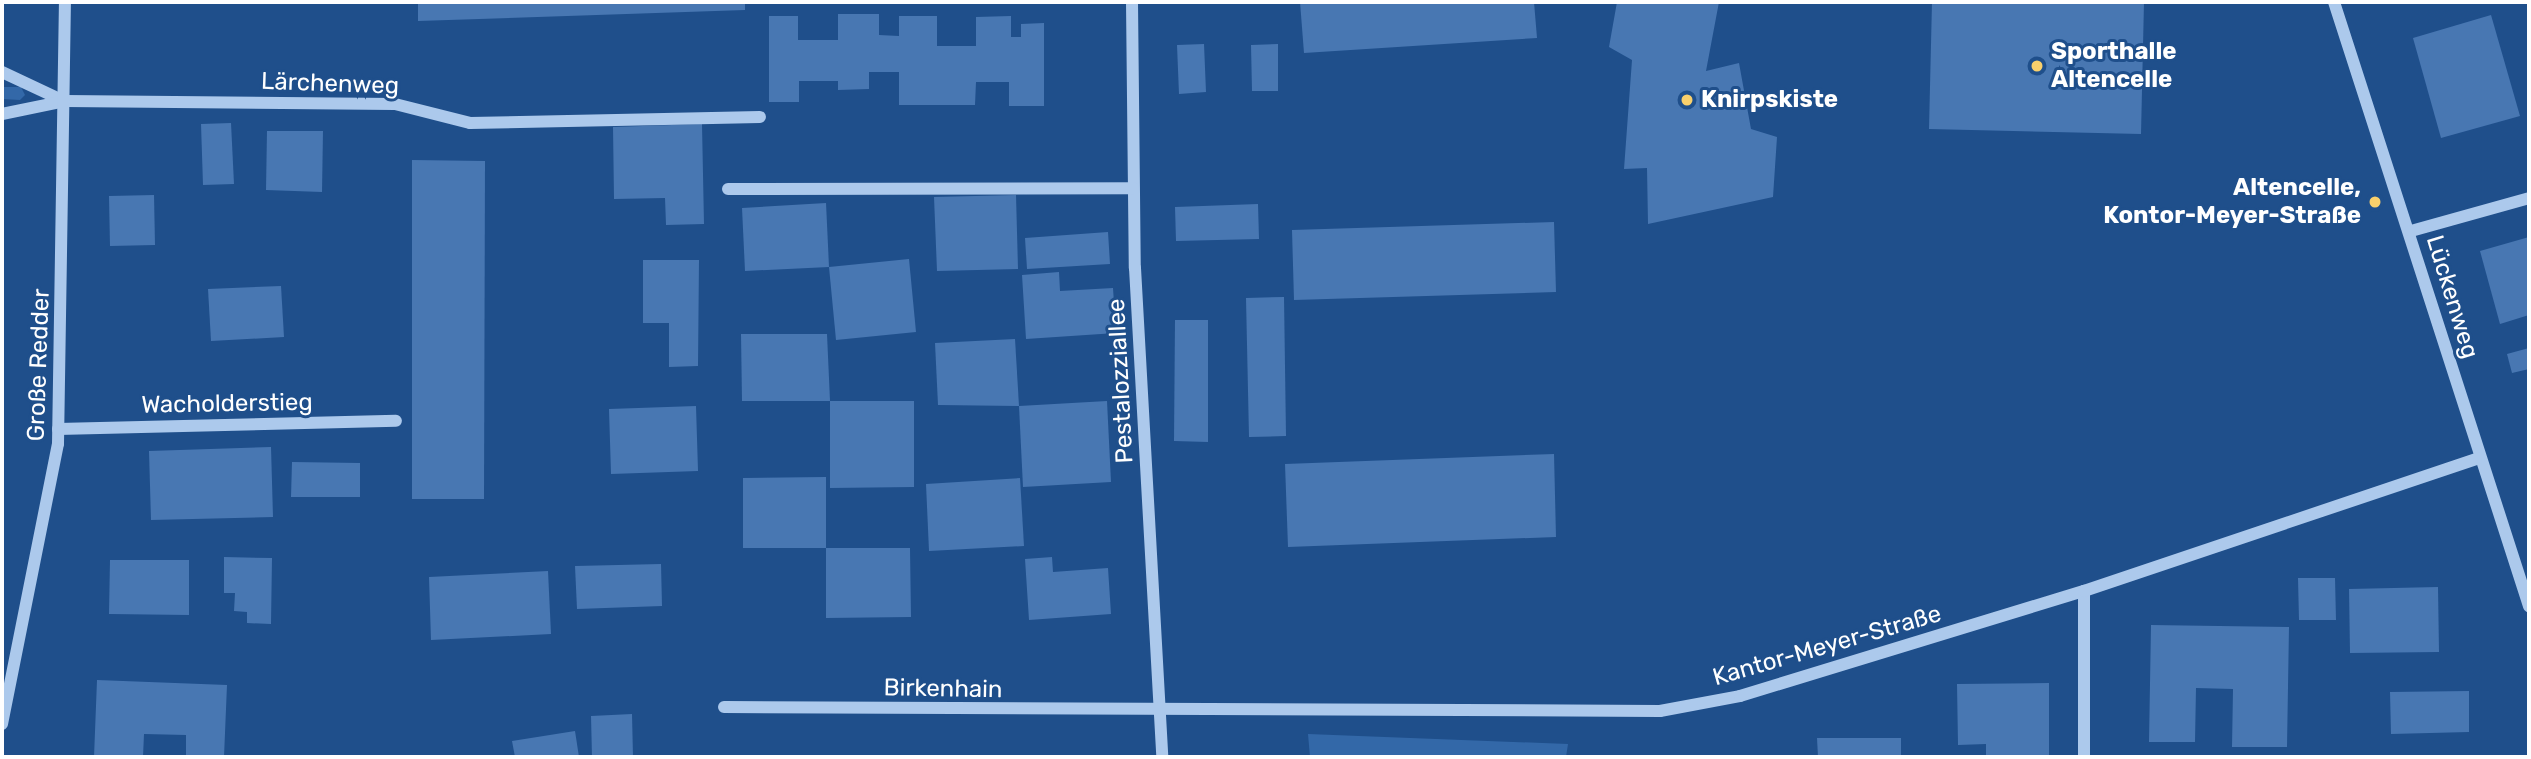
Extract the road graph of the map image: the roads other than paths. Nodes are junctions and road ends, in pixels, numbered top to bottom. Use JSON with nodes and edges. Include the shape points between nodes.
{"nodes":[{"id":1,"x":65,"y":2,"type":"edge"},
{"id":2,"x":1132,"y":2,"type":"edge"},
{"id":3,"x":2334,"y":2,"type":"edge"},
{"id":4,"x":2,"y":72,"type":"edge"},
{"id":5,"x":65,"y":101,"type":"junction"},
{"id":6,"x":2,"y":114,"type":"edge"},
{"id":7,"x":760,"y":117,"type":"dead end"},
{"id":8,"x":1133,"y":188,"type":"junction"},
{"id":9,"x":728,"y":189,"type":"dead end"},
{"id":10,"x":2529,"y":198,"type":"edge"},
{"id":11,"x":2411,"y":231,"type":"junction"},
{"id":12,"x":396,"y":421,"type":"dead end"},
{"id":13,"x":58,"y":429,"type":"junction"},
{"id":14,"x":2479,"y":458,"type":"junction"},
{"id":15,"x":2084,"y":591,"type":"junction"},
{"id":16,"x":2529,"y":606,"type":"edge"},
{"id":17,"x":724,"y":707,"type":"dead end"},
{"id":18,"x":1161,"y":712,"type":"junction"},
{"id":19,"x":2,"y":724,"type":"edge"},
{"id":20,"x":1163,"y":757,"type":"edge"},
{"id":21,"x":2084,"y":757,"type":"edge"}],
"edges":[{"from":1,"to":5,"type":"street","name":"Große Redder"},
{"from":2,"to":8,"type":"street","name":"Pestalozziallee"},
{"from":3,"to":11,"type":"street","name":"Lückenweg"},
{"from":4,"to":5,"type":"street","name":"Lärchenweg"},
{"from":5,"to":6,"type":"street","name":"Lärchenweg"},
{"from":5,"to":7,"type":"street","name":"Lärchenweg","via":[[395,104],[470,123]]},
{"from":5,"to":13,"type":"street","name":"Große Redder"},
{"from":8,"to":9,"type":"street"},
{"from":8,"to":18,"type":"street","name":"Pestalozziallee"},
{"from":10,"to":11,"type":"street"},
{"from":11,"to":14,"type":"street","name":"Lückenweg"},
{"from":12,"to":13,"type":"street","name":"Wacholderstieg"},
{"from":13,"to":19,"type":"street","name":"Große Redder"},
{"from":14,"to":15,"type":"street","name":"Kantor-Meyer-Straße"},
{"from":14,"to":16,"type":"street","name":"Lückenweg"},
{"from":15,"to":18,"type":"street","name":"Kantor-Meyer-Straße","via":[[1740,696],[1660,711]]},
{"from":15,"to":21,"type":"street"},
{"from":17,"to":18,"type":"street","name":"Birkenhain"},
{"from":18,"to":20,"type":"street","name":"Pestalozziallee"}]}
